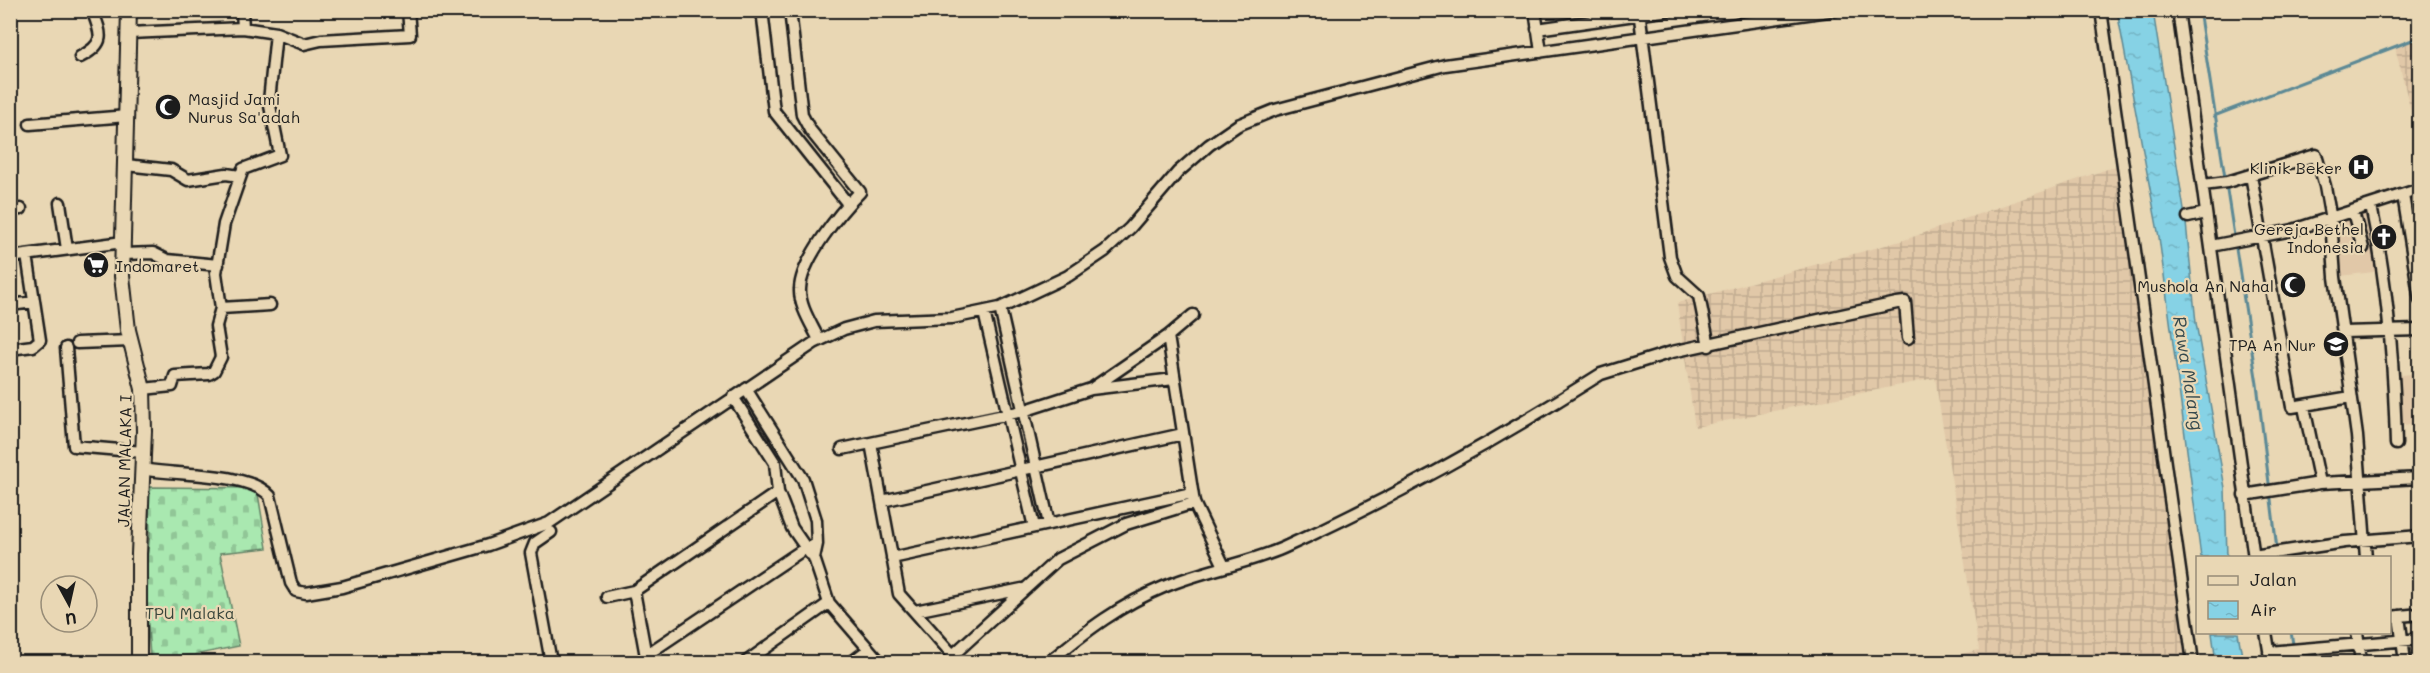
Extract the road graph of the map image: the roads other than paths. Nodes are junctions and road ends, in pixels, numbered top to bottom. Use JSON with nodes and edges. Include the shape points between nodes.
{"nodes":[{"id":1,"x":92,"y":10,"type":"edge"},
{"id":2,"x":129,"y":10,"type":"edge"},
{"id":3,"x":242,"y":10,"type":"edge"},
{"id":4,"x":408,"y":10,"type":"edge"},
{"id":5,"x":762,"y":10,"type":"edge"},
{"id":6,"x":790,"y":10,"type":"edge"},
{"id":7,"x":1535,"y":10,"type":"edge"},
{"id":8,"x":1670,"y":10,"type":"edge"},
{"id":9,"x":1836,"y":10,"type":"edge"},
{"id":10,"x":2102,"y":10,"type":"edge"},
{"id":11,"x":2178,"y":10,"type":"edge"},
{"id":12,"x":1639,"y":13,"type":"edge"},
{"id":13,"x":243,"y":28,"type":"junction"},
{"id":14,"x":1539,"y":28,"type":"junction"},
{"id":15,"x":129,"y":33,"type":"junction"},
{"id":16,"x":276,"y":33,"type":"junction"},
{"id":17,"x":1642,"y":39,"type":"junction"},
{"id":18,"x":1542,"y":52,"type":"junction"},
{"id":19,"x":80,"y":57,"type":"dead end"},
{"id":20,"x":802,"y":115,"type":"junction"},
{"id":21,"x":127,"y":116,"type":"junction"},
{"id":22,"x":30,"y":124,"type":"dead end"},
{"id":23,"x":787,"y":127,"type":"junction"},
{"id":24,"x":126,"y":165,"type":"junction"},
{"id":25,"x":241,"y":173,"type":"junction"},
{"id":26,"x":2251,"y":175,"type":"junction"},
{"id":27,"x":2203,"y":185,"type":"junction"},
{"id":28,"x":2420,"y":189,"type":"edge"},
{"id":29,"x":2403,"y":195,"type":"junction"},
{"id":30,"x":60,"y":203,"type":"dead end"},
{"id":31,"x":848,"y":204,"type":"junction"},
{"id":32,"x":2371,"y":206,"type":"junction"},
{"id":33,"x":2353,"y":212,"type":"junction"},
{"id":34,"x":2206,"y":213,"type":"junction"},
{"id":35,"x":2188,"y":217,"type":"dead end"},
{"id":36,"x":2331,"y":220,"type":"junction"},
{"id":37,"x":2263,"y":237,"type":"junction"},
{"id":38,"x":2211,"y":246,"type":"junction"},
{"id":39,"x":75,"y":248,"type":"junction"},
{"id":40,"x":123,"y":248,"type":"junction"},
{"id":41,"x":2363,"y":248,"type":"dead end"},
{"id":42,"x":27,"y":255,"type":"junction"},
{"id":43,"x":10,"y":257,"type":"edge"},
{"id":44,"x":218,"y":265,"type":"junction"},
{"id":45,"x":2420,"y":300,"type":"edge"},
{"id":46,"x":34,"y":302,"type":"junction"},
{"id":47,"x":10,"y":305,"type":"edge"},
{"id":48,"x":270,"y":305,"type":"dead end"},
{"id":49,"x":221,"y":308,"type":"junction"},
{"id":50,"x":1000,"y":308,"type":"junction"},
{"id":51,"x":984,"y":312,"type":"junction"},
{"id":52,"x":1193,"y":315,"type":"dead end"},
{"id":53,"x":2420,"y":330,"type":"edge"},
{"id":54,"x":2343,"y":332,"type":"junction"},
{"id":55,"x":2391,"y":333,"type":"junction"},
{"id":56,"x":1168,"y":336,"type":"junction"},
{"id":57,"x":1908,"y":338,"type":"dead end"},
{"id":58,"x":819,"y":340,"type":"junction"},
{"id":59,"x":130,"y":341,"type":"junction"},
{"id":60,"x":1709,"y":346,"type":"junction"},
{"id":61,"x":10,"y":349,"type":"edge"},
{"id":62,"x":1174,"y":379,"type":"junction"},
{"id":63,"x":746,"y":388,"type":"junction"},
{"id":64,"x":143,"y":389,"type":"junction"},
{"id":65,"x":1091,"y":389,"type":"junction"},
{"id":66,"x":2351,"y":397,"type":"junction"},
{"id":67,"x":733,"y":398,"type":"junction"},
{"id":68,"x":2304,"y":407,"type":"junction"},
{"id":69,"x":1023,"y":411,"type":"junction"},
{"id":70,"x":1008,"y":414,"type":"junction"},
{"id":71,"x":1183,"y":434,"type":"junction"},
{"id":72,"x":871,"y":443,"type":"junction"},
{"id":73,"x":2396,"y":444,"type":"dead end"},
{"id":74,"x":842,"y":449,"type":"dead end"},
{"id":75,"x":143,"y":452,"type":"junction"},
{"id":76,"x":789,"y":454,"type":"junction"},
{"id":77,"x":775,"y":463,"type":"junction"},
{"id":78,"x":1036,"y":467,"type":"junction"},
{"id":79,"x":142,"y":469,"type":"junction"},
{"id":80,"x":1021,"y":471,"type":"junction"},
{"id":81,"x":2420,"y":478,"type":"edge"},
{"id":82,"x":2359,"y":481,"type":"junction"},
{"id":83,"x":2320,"y":483,"type":"junction"},
{"id":84,"x":778,"y":492,"type":"junction"},
{"id":85,"x":2249,"y":494,"type":"junction"},
{"id":86,"x":1193,"y":498,"type":"junction"},
{"id":87,"x":882,"y":501,"type":"junction"},
{"id":88,"x":1049,"y":524,"type":"junction"},
{"id":89,"x":1034,"y":527,"type":"junction"},
{"id":90,"x":551,"y":532,"type":"dead end"},
{"id":91,"x":2420,"y":536,"type":"edge"},
{"id":92,"x":2365,"y":540,"type":"junction"},
{"id":93,"x":817,"y":544,"type":"junction"},
{"id":94,"x":804,"y":549,"type":"junction"},
{"id":95,"x":2257,"y":556,"type":"edge"},
{"id":96,"x":2367,"y":556,"type":"edge"},
{"id":97,"x":814,"y":558,"type":"junction"},
{"id":98,"x":892,"y":558,"type":"junction"},
{"id":99,"x":1224,"y":566,"type":"junction"},
{"id":100,"x":1022,"y":589,"type":"junction"},
{"id":101,"x":634,"y":591,"type":"junction"},
{"id":102,"x":607,"y":597,"type":"dead end"},
{"id":103,"x":829,"y":603,"type":"junction"},
{"id":104,"x":915,"y":611,"type":"junction"},
{"id":105,"x":2420,"y":614,"type":"edge"},
{"id":106,"x":2394,"y":616,"type":"edge"},
{"id":107,"x":2266,"y":634,"type":"edge"},
{"id":108,"x":2357,"y":634,"type":"edge"},
{"id":109,"x":2420,"y":639,"type":"edge"},
{"id":110,"x":2403,"y":641,"type":"junction"},
{"id":111,"x":2358,"y":645,"type":"junction"},
{"id":112,"x":868,"y":649,"type":"junction"},
{"id":113,"x":2270,"y":657,"type":"edge"},
{"id":114,"x":646,"y":659,"type":"edge"},
{"id":115,"x":956,"y":659,"type":"edge"},
{"id":116,"x":139,"y":663,"type":"edge"},
{"id":117,"x":551,"y":663,"type":"edge"},
{"id":118,"x":746,"y":663,"type":"edge"},
{"id":119,"x":852,"y":663,"type":"edge"},
{"id":120,"x":880,"y":663,"type":"edge"},
{"id":121,"x":1049,"y":663,"type":"edge"},
{"id":122,"x":2193,"y":663,"type":"edge"},
{"id":123,"x":2361,"y":663,"type":"edge"},
{"id":124,"x":2405,"y":663,"type":"edge"}],
"edges":[{"from":1,"to":19,"type":"street","via":[[99,44]]},
{"from":2,"to":15,"type":"street","name":"JALAN MALAKA I"},
{"from":3,"to":13,"type":"street"},
{"from":4,"to":16,"type":"street","via":[[410,35],[304,44]]},
{"from":5,"to":23,"type":"street","via":[[774,111]]},
{"from":6,"to":20,"type":"street"},
{"from":7,"to":14,"type":"street"},
{"from":8,"to":12,"type":"street"},
{"from":9,"to":17,"type":"street"},
{"from":10,"to":122,"type":"street"},
{"from":11,"to":27,"type":"street"},
{"from":12,"to":14,"type":"street"},
{"from":12,"to":17,"type":"street"},
{"from":13,"to":15,"type":"street"},
{"from":13,"to":16,"type":"street"},
{"from":14,"to":18,"type":"street"},
{"from":15,"to":21,"type":"street","name":"JALAN MALAKA I"},
{"from":16,"to":25,"type":"street","via":[[269,101],[280,155]]},
{"from":17,"to":18,"type":"street"},
{"from":17,"to":60,"type":"street","via":[[1670,257],[1677,276],[1699,296]]},
{"from":18,"to":50,"type":"street","via":[[1445,65],[1275,110],[1238,125],[1178,172],[1105,251],[1068,276]]},
{"from":20,"to":23,"type":"street"},
{"from":20,"to":31,"type":"street","via":[[860,192]]},
{"from":21,"to":22,"type":"street"},
{"from":21,"to":24,"type":"street","name":"JALAN MALAKA I"},
{"from":23,"to":31,"type":"street"},
{"from":24,"to":25,"type":"street","via":[[171,170],[188,180]]},
{"from":24,"to":40,"type":"street","name":"JALAN MALAKA I"},
{"from":25,"to":44,"type":"street","via":[[224,224]]},
{"from":26,"to":27,"type":"street"},
{"from":26,"to":36,"type":"street","via":[[2316,154]]},
{"from":26,"to":37,"type":"street"},
{"from":27,"to":34,"type":"street"},
{"from":28,"to":29,"type":"street"},
{"from":29,"to":32,"type":"street"},
{"from":29,"to":45,"type":"street"},
{"from":30,"to":39,"type":"street"},
{"from":31,"to":58,"type":"street","via":[[803,269],[799,291]]},
{"from":32,"to":33,"type":"street"},
{"from":32,"to":55,"type":"street"},
{"from":33,"to":36,"type":"street"},
{"from":33,"to":41,"type":"street"},
{"from":34,"to":35,"type":"street"},
{"from":34,"to":38,"type":"street"},
{"from":36,"to":37,"type":"street"},
{"from":36,"to":54,"type":"street"},
{"from":37,"to":38,"type":"street"},
{"from":37,"to":68,"type":"street","via":[[2292,406]]},
{"from":38,"to":85,"type":"street"},
{"from":39,"to":40,"type":"street"},
{"from":39,"to":42,"type":"street"},
{"from":40,"to":44,"type":"street","via":[[153,253],[167,260]]},
{"from":40,"to":59,"type":"street","name":"JALAN MALAKA I","via":[[123,292]]},
{"from":42,"to":43,"type":"street"},
{"from":42,"to":46,"type":"street"},
{"from":44,"to":49,"type":"street"},
{"from":46,"to":47,"type":"street"},
{"from":46,"to":61,"type":"street","via":[[40,340]]},
{"from":48,"to":49,"type":"street"},
{"from":49,"to":64,"type":"street","via":[[216,326],[221,357],[214,371],[175,376],[172,386]]},
{"from":50,"to":51,"type":"street"},
{"from":50,"to":69,"type":"street"},
{"from":51,"to":58,"type":"street","via":[[952,318],[874,321]]},
{"from":51,"to":70,"type":"street"},
{"from":52,"to":56,"type":"street"},
{"from":53,"to":55,"type":"street"},
{"from":54,"to":55,"type":"street"},
{"from":54,"to":66,"type":"street"},
{"from":55,"to":73,"type":"street"},
{"from":56,"to":62,"type":"street"},
{"from":56,"to":65,"type":"street"},
{"from":57,"to":60,"type":"street","via":[[1905,302]]},
{"from":58,"to":63,"type":"street"},
{"from":59,"to":64,"type":"street","name":"JALAN MALAKA I"},
{"from":59,"to":75,"type":"street","via":[[71,346],[74,446]]},
{"from":60,"to":99,"type":"street","via":[[1672,352],[1601,374],[1451,465],[1281,549]]},
{"from":62,"to":65,"type":"street"},
{"from":62,"to":71,"type":"street"},
{"from":63,"to":67,"type":"street"},
{"from":63,"to":76,"type":"street"},
{"from":64,"to":75,"type":"street","name":"JALAN MALAKA I"},
{"from":65,"to":69,"type":"street"},
{"from":66,"to":68,"type":"street"},
{"from":66,"to":82,"type":"street"},
{"from":67,"to":77,"type":"street"},
{"from":67,"to":79,"type":"street","via":[[549,523],[420,566],[306,593],[296,591],[291,583],[270,496],[262,487]]},
{"from":68,"to":83,"type":"street"},
{"from":69,"to":70,"type":"street"},
{"from":69,"to":78,"type":"street"},
{"from":70,"to":72,"type":"street"},
{"from":70,"to":80,"type":"street"},
{"from":71,"to":78,"type":"street"},
{"from":71,"to":86,"type":"street"},
{"from":72,"to":74,"type":"street"},
{"from":72,"to":87,"type":"street"},
{"from":75,"to":79,"type":"street","name":"JALAN MALAKA I"},
{"from":76,"to":77,"type":"street"},
{"from":76,"to":93,"type":"street","via":[[804,478],[812,503]]},
{"from":77,"to":84,"type":"street"},
{"from":78,"to":80,"type":"street"},
{"from":78,"to":88,"type":"street"},
{"from":79,"to":116,"type":"street","name":"JALAN MALAKA I"},
{"from":80,"to":87,"type":"street"},
{"from":80,"to":89,"type":"street"},
{"from":81,"to":82,"type":"street"},
{"from":82,"to":83,"type":"street"},
{"from":82,"to":92,"type":"street"},
{"from":83,"to":85,"type":"street"},
{"from":84,"to":94,"type":"street"},
{"from":84,"to":101,"type":"street"},
{"from":85,"to":95,"type":"street"},
{"from":86,"to":88,"type":"street"},
{"from":86,"to":99,"type":"street"},
{"from":86,"to":100,"type":"street","via":[[1092,540],[1058,559]]},
{"from":87,"to":98,"type":"street"},
{"from":88,"to":89,"type":"street"},
{"from":89,"to":98,"type":"street"},
{"from":90,"to":117,"type":"street","via":[[535,543],[531,553]]},
{"from":91,"to":92,"type":"street"},
{"from":92,"to":95,"type":"street"},
{"from":92,"to":96,"type":"street"},
{"from":93,"to":94,"type":"street"},
{"from":93,"to":97,"type":"street"},
{"from":94,"to":97,"type":"street"},
{"from":94,"to":114,"type":"street"},
{"from":97,"to":103,"type":"street"},
{"from":98,"to":104,"type":"street","via":[[899,594]]},
{"from":99,"to":121,"type":"street","via":[[1166,586],[1120,609],[1095,623]]},
{"from":100,"to":104,"type":"street"},
{"from":100,"to":115,"type":"street"},
{"from":101,"to":102,"type":"street"},
{"from":101,"to":114,"type":"street"},
{"from":103,"to":112,"type":"street"},
{"from":103,"to":118,"type":"street"},
{"from":104,"to":115,"type":"street"},
{"from":105,"to":106,"type":"street"},
{"from":106,"to":110,"type":"street"},
{"from":107,"to":113,"type":"street"},
{"from":108,"to":111,"type":"street"},
{"from":109,"to":110,"type":"street"},
{"from":110,"to":111,"type":"street"},
{"from":110,"to":124,"type":"street"},
{"from":111,"to":113,"type":"street","via":[[2295,649]]},
{"from":111,"to":123,"type":"street"},
{"from":112,"to":119,"type":"street"},
{"from":112,"to":120,"type":"street"}]}
